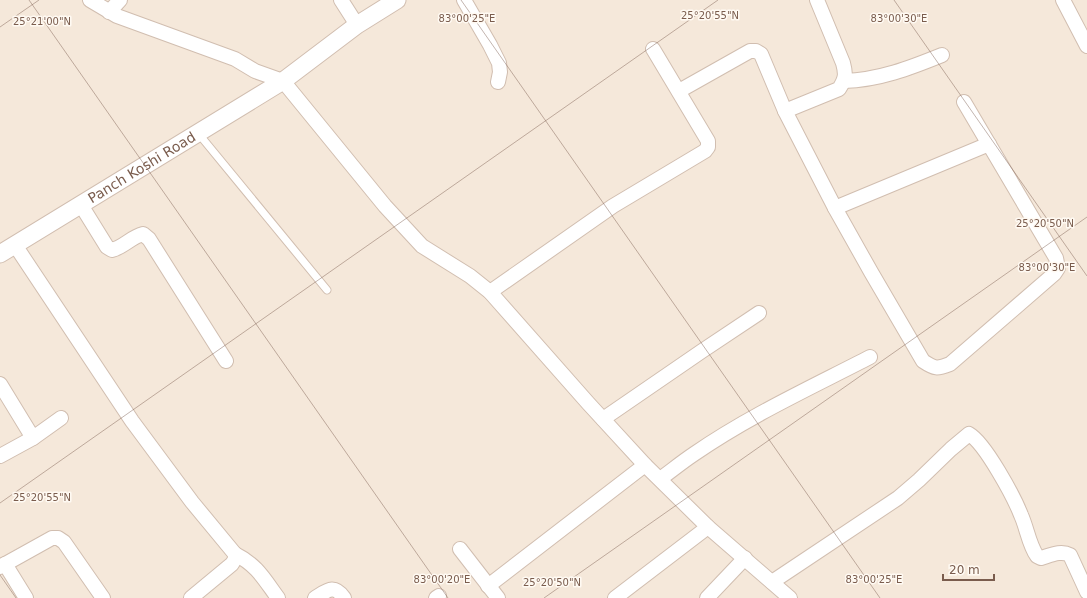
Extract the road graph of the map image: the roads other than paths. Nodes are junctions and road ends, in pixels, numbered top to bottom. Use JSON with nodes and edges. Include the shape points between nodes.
{"nodes":[{"id":1,"x":90,"y":0,"type":"edge"},
{"id":2,"x":120,"y":0,"type":"edge"},
{"id":3,"x":341,"y":0,"type":"edge"},
{"id":4,"x":397,"y":0,"type":"edge"},
{"id":5,"x":464,"y":0,"type":"edge"},
{"id":6,"x":817,"y":0,"type":"edge"},
{"id":7,"x":1063,"y":0,"type":"edge"},
{"id":8,"x":109,"y":12,"type":"junction"},
{"id":9,"x":357,"y":25,"type":"junction"},
{"id":10,"x":1087,"y":46,"type":"edge"},
{"id":11,"x":653,"y":49,"type":"dead end"},
{"id":12,"x":942,"y":55,"type":"dead end"},
{"id":13,"x":283,"y":80,"type":"junction"},
{"id":14,"x":844,"y":81,"type":"junction"},
{"id":15,"x":498,"y":82,"type":"dead end"},
{"id":16,"x":679,"y":91,"type":"junction"},
{"id":17,"x":964,"y":102,"type":"dead end"},
{"id":18,"x":786,"y":111,"type":"junction"},
{"id":19,"x":198,"y":133,"type":"junction"},
{"id":20,"x":989,"y":144,"type":"junction"},
{"id":21,"x":81,"y":205,"type":"junction"},
{"id":22,"x":835,"y":208,"type":"junction"},
{"id":23,"x":15,"y":245,"type":"junction"},
{"id":24,"x":0,"y":254,"type":"edge"},
{"id":25,"x":327,"y":290,"type":"dead end"},
{"id":26,"x":490,"y":292,"type":"junction"},
{"id":27,"x":759,"y":313,"type":"dead end"},
{"id":28,"x":870,"y":357,"type":"dead end"},
{"id":29,"x":226,"y":361,"type":"dead end"},
{"id":30,"x":0,"y":384,"type":"edge"},
{"id":31,"x":61,"y":418,"type":"dead end"},
{"id":32,"x":603,"y":419,"type":"junction"},
{"id":33,"x":33,"y":438,"type":"junction"},
{"id":34,"x":0,"y":456,"type":"edge"},
{"id":35,"x":645,"y":465,"type":"junction"},
{"id":36,"x":660,"y":479,"type":"junction"},
{"id":37,"x":708,"y":526,"type":"junction"},
{"id":38,"x":460,"y":549,"type":"dead end"},
{"id":39,"x":235,"y":554,"type":"junction"},
{"id":40,"x":745,"y":558,"type":"junction"},
{"id":41,"x":3,"y":566,"type":"edge"},
{"id":42,"x":772,"y":582,"type":"junction"},
{"id":43,"x":488,"y":586,"type":"junction"},
{"id":44,"x":1087,"y":592,"type":"edge"},
{"id":45,"x":26,"y":598,"type":"edge"},
{"id":46,"x":103,"y":598,"type":"edge"},
{"id":47,"x":192,"y":598,"type":"edge"},
{"id":48,"x":278,"y":598,"type":"edge"},
{"id":49,"x":315,"y":598,"type":"edge"},
{"id":50,"x":344,"y":598,"type":"edge"},
{"id":51,"x":498,"y":598,"type":"edge"},
{"id":52,"x":615,"y":598,"type":"edge"},
{"id":53,"x":707,"y":598,"type":"edge"},
{"id":54,"x":790,"y":598,"type":"edge"}],
"edges":[{"from":1,"to":8,"type":"street"},
{"from":2,"to":8,"type":"street"},
{"from":3,"to":9,"type":"street"},
{"from":4,"to":9,"type":"street","name":"Panch Koshi Road"},
{"from":5,"to":15,"type":"street","via":[[499,63]]},
{"from":6,"to":14,"type":"street","via":[[843,63],[846,72]]},
{"from":7,"to":10,"type":"street"},
{"from":8,"to":13,"type":"street","via":[[235,59],[255,71]]},
{"from":9,"to":13,"type":"street","name":"Panch Koshi Road"},
{"from":11,"to":16,"type":"street"},
{"from":12,"to":14,"type":"street","via":[[886,76]]},
{"from":13,"to":19,"type":"street","name":"Panch Koshi Road"},
{"from":13,"to":26,"type":"street","via":[[422,246],[470,276]]},
{"from":14,"to":18,"type":"street","via":[[839,89]]},
{"from":16,"to":18,"type":"street","via":[[750,51],[756,51],[761,54]]},
{"from":16,"to":26,"type":"street","via":[[708,141],[705,151],[613,206]]},
{"from":17,"to":20,"type":"street"},
{"from":18,"to":22,"type":"street"},
{"from":19,"to":21,"type":"street","name":"Panch Koshi Road"},
{"from":19,"to":25,"type":"lane"},
{"from":20,"to":22,"type":"street"},
{"from":20,"to":22,"type":"street","via":[[1056,258],[1058,268],[950,364],[932,368],[923,361]]},
{"from":21,"to":23,"type":"street","name":"Panch Koshi Road"},
{"from":21,"to":29,"type":"street","via":[[107,247],[112,250],[143,234],[149,239]]},
{"from":23,"to":24,"type":"street","name":"Panch Koshi Road"},
{"from":23,"to":39,"type":"street","via":[[132,421],[192,502]]},
{"from":26,"to":32,"type":"street"},
{"from":27,"to":32,"type":"street"},
{"from":28,"to":36,"type":"street","via":[[732,430]]},
{"from":30,"to":33,"type":"street"},
{"from":31,"to":33,"type":"street"},
{"from":32,"to":35,"type":"street"},
{"from":33,"to":34,"type":"street"},
{"from":35,"to":36,"type":"street"},
{"from":35,"to":43,"type":"street"},
{"from":36,"to":37,"type":"street"},
{"from":37,"to":40,"type":"street"},
{"from":37,"to":52,"type":"street"},
{"from":38,"to":43,"type":"street"},
{"from":39,"to":47,"type":"street","via":[[236,559],[232,564]]},
{"from":39,"to":48,"type":"street","via":[[251,563]]},
{"from":40,"to":42,"type":"street"},
{"from":40,"to":53,"type":"street"},
{"from":41,"to":45,"type":"street"},
{"from":41,"to":46,"type":"street","via":[[52,538],[58,538],[64,542]]},
{"from":42,"to":44,"type":"street","via":[[898,498],[969,434],[983,448],[1014,500],[1037,556],[1042,558],[1066,552],[1070,555]]},
{"from":42,"to":54,"type":"street"},
{"from":43,"to":51,"type":"street"},
{"from":49,"to":50,"type":"street","via":[[333,589]]}]}
